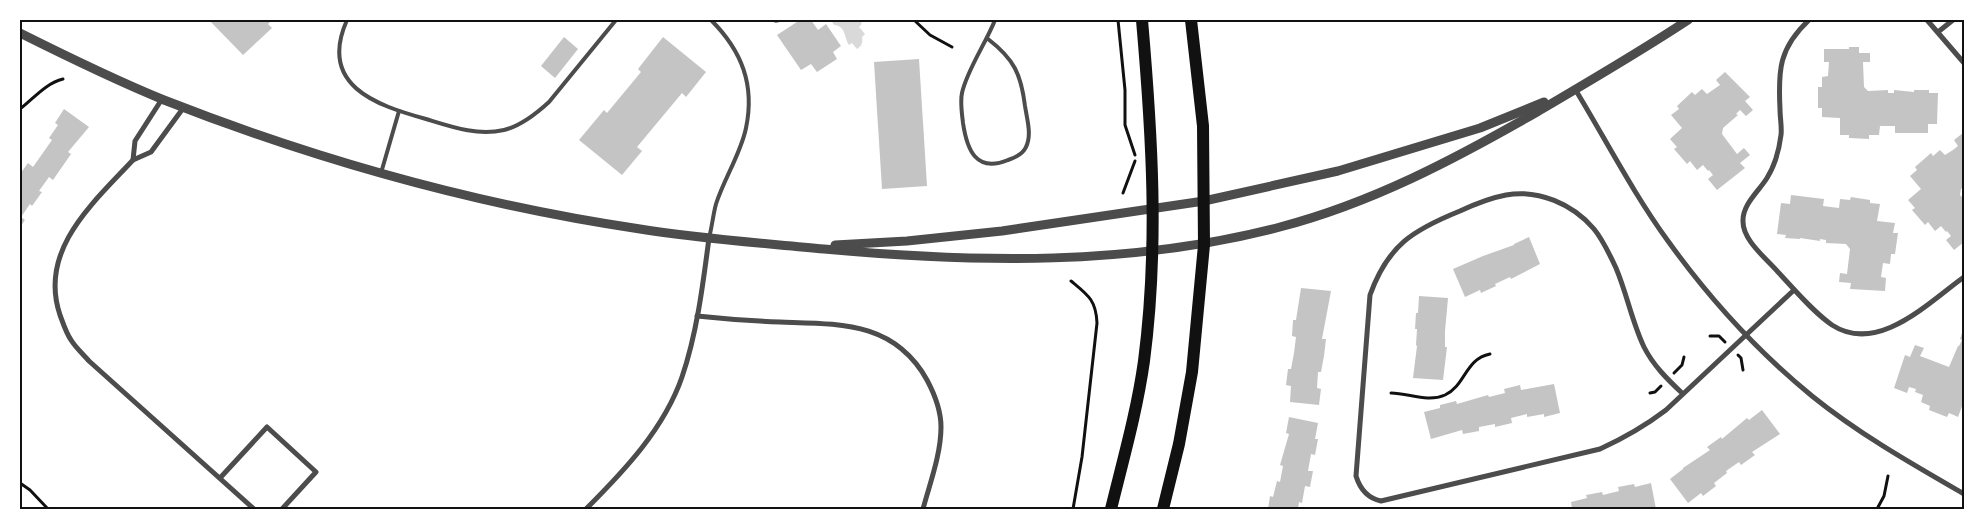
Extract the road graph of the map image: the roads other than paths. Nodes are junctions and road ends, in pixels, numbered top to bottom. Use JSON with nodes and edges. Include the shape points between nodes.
{"nodes":[{"id":1,"x":347,"y":20,"type":"edge"},
{"id":2,"x":616,"y":20,"type":"edge"},
{"id":3,"x":711,"y":20,"type":"edge"},
{"id":4,"x":995,"y":20,"type":"edge"},
{"id":5,"x":1142,"y":20,"type":"edge"},
{"id":6,"x":1191,"y":20,"type":"edge"},
{"id":7,"x":1688,"y":20,"type":"edge"},
{"id":8,"x":1809,"y":20,"type":"edge"},
{"id":9,"x":1927,"y":20,"type":"edge"},
{"id":10,"x":1953,"y":20,"type":"edge"},
{"id":11,"x":1938,"y":32,"type":"junction"},
{"id":12,"x":20,"y":34,"type":"edge"},
{"id":13,"x":988,"y":39,"type":"junction"},
{"id":14,"x":1964,"y":64,"type":"edge"},
{"id":15,"x":1576,"y":89,"type":"junction"},
{"id":16,"x":162,"y":99,"type":"junction"},
{"id":17,"x":184,"y":107,"type":"junction"},
{"id":18,"x":399,"y":112,"type":"junction"},
{"id":19,"x":133,"y":160,"type":"junction"},
{"id":20,"x":381,"y":173,"type":"junction"},
{"id":21,"x":1204,"y":202,"type":"junction"},
{"id":22,"x":1153,"y":210,"type":"junction"},
{"id":23,"x":709,"y":238,"type":"junction"},
{"id":24,"x":1204,"y":245,"type":"junction"},
{"id":25,"x":805,"y":247,"type":"junction"},
{"id":26,"x":1153,"y":250,"type":"junction"},
{"id":27,"x":1964,"y":277,"type":"edge"},
{"id":28,"x":1794,"y":290,"type":"junction"},
{"id":29,"x":697,"y":316,"type":"junction"},
{"id":30,"x":1745,"y":336,"type":"junction"},
{"id":31,"x":1682,"y":393,"type":"junction"},
{"id":32,"x":220,"y":478,"type":"junction"},
{"id":33,"x":1964,"y":494,"type":"edge"},
{"id":34,"x":593,"y":502,"type":"junction"},
{"id":35,"x":254,"y":509,"type":"edge"},
{"id":36,"x":282,"y":509,"type":"edge"},
{"id":37,"x":586,"y":509,"type":"edge"},
{"id":38,"x":594,"y":509,"type":"edge"},
{"id":39,"x":924,"y":509,"type":"edge"},
{"id":40,"x":1111,"y":509,"type":"edge"},
{"id":41,"x":1163,"y":509,"type":"edge"}],
"edges":[{"from":1,"to":18,"type":"lane","via":[[340,36],[340,64],[363,96]]},
{"from":2,"to":18,"type":"lane","via":[[550,102],[536,114],[506,130],[471,132]]},
{"from":3,"to":23,"type":"lane","via":[[733,45],[743,65],[749,106],[746,130],[716,206]]},
{"from":4,"to":13,"type":"lane"},
{"from":5,"to":22,"type":"main road","via":[[1152,131]]},
{"from":6,"to":21,"type":"main road","via":[[1203,126]]},
{"from":7,"to":15,"type":"street"},
{"from":8,"to":28,"type":"street","via":[[1794,37],[1781,63],[1778,150],[1766,179],[1745,210],[1743,221],[1753,244]]},
{"from":9,"to":11,"type":"street"},
{"from":10,"to":11,"type":"street"},
{"from":11,"to":14,"type":"street"},
{"from":12,"to":16,"type":"street"},
{"from":13,"to":13,"type":"lane","via":[[962,94],[962,117],[969,150],[982,162],[994,165],[1018,156],[1026,148],[1029,136],[1019,74],[1012,62]]},
{"from":15,"to":21,"type":"street","via":[[1480,128],[1406,151],[1338,171]]},
{"from":15,"to":24,"type":"street","via":[[1487,141],[1417,177],[1356,203],[1282,227]]},
{"from":15,"to":30,"type":"street","via":[[1667,240]]},
{"from":16,"to":17,"type":"street"},
{"from":16,"to":19,"type":"street","via":[[135,141]]},
{"from":17,"to":19,"type":"street","via":[[152,152]]},
{"from":17,"to":20,"type":"street","via":[[303,150]]},
{"from":18,"to":20,"type":"lane"},
{"from":19,"to":32,"type":"street","via":[[78,220],[64,244],[54,289],[57,306],[71,340],[88,361]]},
{"from":20,"to":23,"type":"street","via":[[544,212],[635,229]]},
{"from":21,"to":22,"type":"street"},
{"from":21,"to":24,"type":"main road"},
{"from":22,"to":25,"type":"street","via":[[907,241]]},
{"from":22,"to":26,"type":"main road"},
{"from":23,"to":25,"type":"street"},
{"from":23,"to":29,"type":"street"},
{"from":24,"to":26,"type":"street"},
{"from":24,"to":41,"type":"main road","via":[[1192,372]]},
{"from":25,"to":26,"type":"street","via":[[999,260],[1078,258]]},
{"from":26,"to":40,"type":"main road","via":[[1144,361]]},
{"from":27,"to":28,"type":"street","via":[[1904,321],[1865,335],[1852,334],[1833,326]]},
{"from":28,"to":30,"type":"street"},
{"from":29,"to":34,"type":"street","via":[[682,378],[670,404],[641,450]]},
{"from":29,"to":39,"type":"street","via":[[842,324],[870,331],[905,352],[922,371],[940,416],[940,443]]},
{"from":30,"to":31,"type":"street"},
{"from":30,"to":33,"type":"street","via":[[1848,424]]},
{"from":31,"to":31,"type":"street","via":[[1647,424],[1600,449],[1381,501],[1365,493],[1356,476],[1370,295],[1380,270],[1415,232],[1485,200],[1508,194],[1529,193],[1548,198],[1583,217],[1595,230],[1616,269],[1653,363]]},
{"from":32,"to":35,"type":"street"},
{"from":32,"to":36,"type":"street","via":[[267,427],[316,472]]},
{"from":34,"to":37,"type":"street"},
{"from":34,"to":38,"type":"street"}]}
